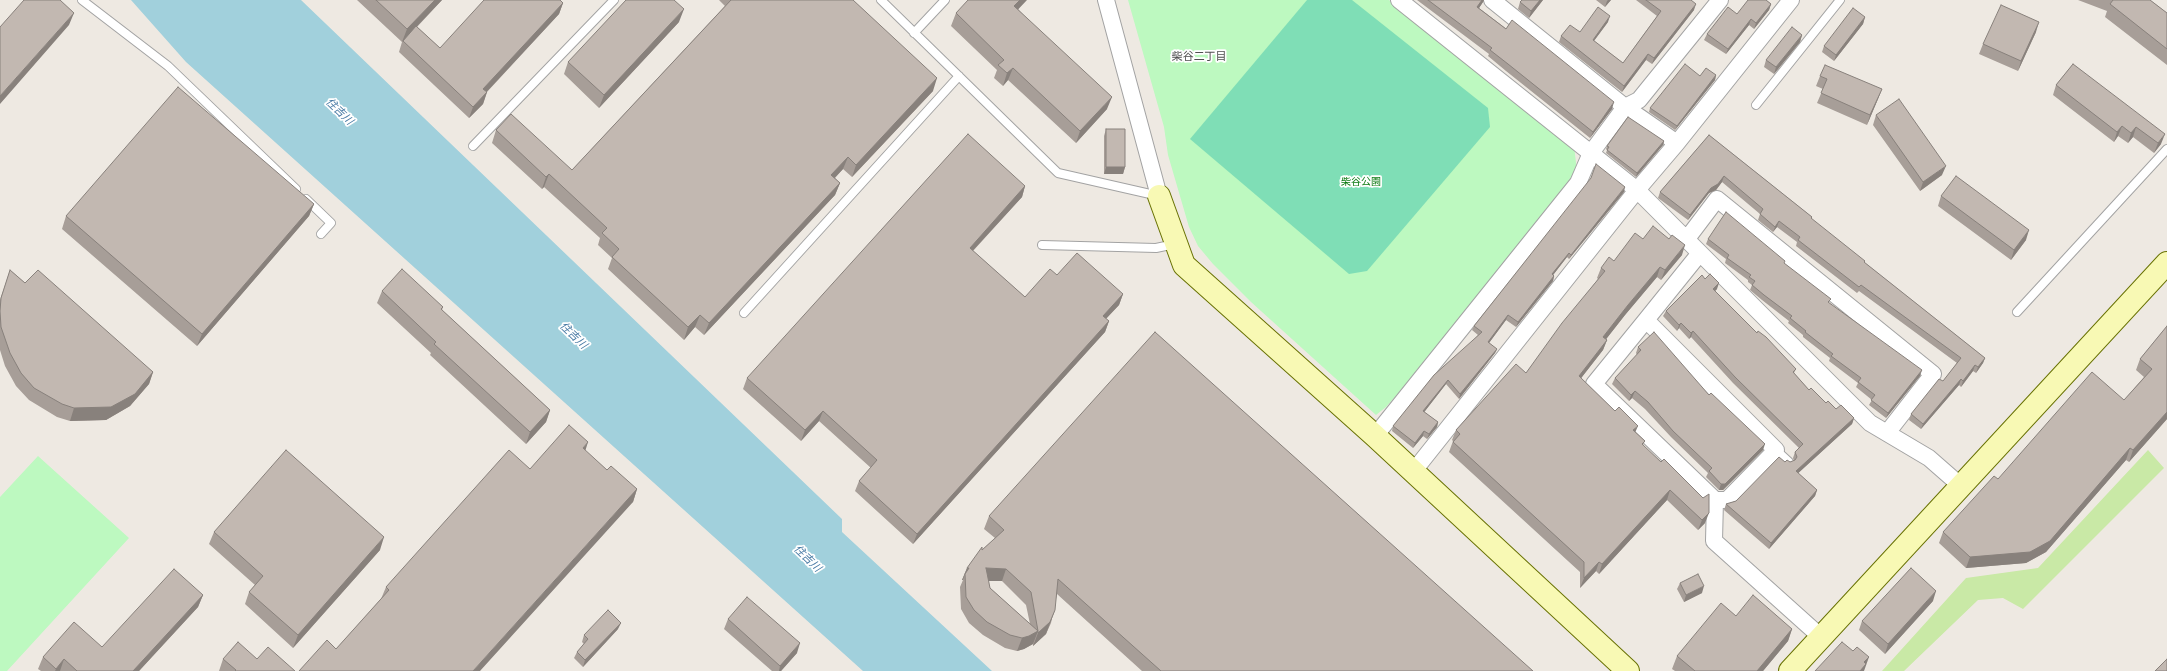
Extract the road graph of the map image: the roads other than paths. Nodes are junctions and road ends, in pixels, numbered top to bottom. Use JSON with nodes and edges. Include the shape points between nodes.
{"nodes":[{"id":1,"x":82,"y":0,"type":"edge"},
{"id":2,"x":614,"y":0,"type":"edge"},
{"id":3,"x":881,"y":0,"type":"edge"},
{"id":4,"x":945,"y":0,"type":"edge"},
{"id":5,"x":1106,"y":0,"type":"edge"},
{"id":6,"x":1399,"y":0,"type":"edge"},
{"id":7,"x":1492,"y":0,"type":"edge"},
{"id":8,"x":1720,"y":0,"type":"edge"},
{"id":9,"x":1791,"y":0,"type":"edge"},
{"id":10,"x":1840,"y":0,"type":"edge"},
{"id":11,"x":914,"y":33,"type":"junction"},
{"id":12,"x":959,"y":76,"type":"junction"},
{"id":13,"x":1756,"y":105,"type":"dead end"},
{"id":14,"x":1625,"y":107,"type":"junction"},
{"id":15,"x":1677,"y":143,"type":"junction"},
{"id":16,"x":473,"y":146,"type":"dead end"},
{"id":17,"x":2167,"y":149,"type":"edge"},
{"id":18,"x":1592,"y":153,"type":"junction"},
{"id":19,"x":1637,"y":190,"type":"junction"},
{"id":20,"x":1159,"y":196,"type":"junction"},
{"id":21,"x":322,"y":234,"type":"dead end"},
{"id":22,"x":1686,"y":240,"type":"junction"},
{"id":23,"x":1176,"y":244,"type":"junction"},
{"id":24,"x":1042,"y":245,"type":"dead end"},
{"id":25,"x":1700,"y":253,"type":"junction"},
{"id":26,"x":2167,"y":263,"type":"edge"},
{"id":27,"x":2017,"y":312,"type":"dead end"},
{"id":28,"x":744,"y":313,"type":"dead end"},
{"id":29,"x":1646,"y":320,"type":"junction"},
{"id":30,"x":1886,"y":433,"type":"junction"},
{"id":31,"x":1375,"y":436,"type":"junction"},
{"id":32,"x":1776,"y":450,"type":"junction"},
{"id":33,"x":1789,"y":462,"type":"edge"},
{"id":34,"x":1413,"y":472,"type":"junction"},
{"id":35,"x":1961,"y":486,"type":"junction"},
{"id":36,"x":1716,"y":500,"type":"junction"},
{"id":37,"x":1821,"y":637,"type":"junction"},
{"id":38,"x":1628,"y":671,"type":"edge"},
{"id":39,"x":1790,"y":671,"type":"edge"}],
"edges":[{"from":1,"to":21,"type":"lane","via":[[168,66],[331,223]]},
{"from":2,"to":16,"type":"lane"},
{"from":3,"to":11,"type":"lane"},
{"from":4,"to":11,"type":"lane"},
{"from":5,"to":20,"type":"street"},
{"from":6,"to":18,"type":"street"},
{"from":7,"to":14,"type":"street"},
{"from":8,"to":14,"type":"street","via":[[1639,100]]},
{"from":9,"to":15,"type":"street"},
{"from":10,"to":13,"type":"lane"},
{"from":11,"to":12,"type":"lane"},
{"from":12,"to":20,"type":"lane","via":[[1058,173]]},
{"from":12,"to":28,"type":"lane"},
{"from":14,"to":15,"type":"street"},
{"from":14,"to":18,"type":"street"},
{"from":15,"to":19,"type":"street"},
{"from":17,"to":27,"type":"lane"},
{"from":18,"to":19,"type":"street"},
{"from":18,"to":31,"type":"street","via":[[1578,183]]},
{"from":19,"to":22,"type":"street"},
{"from":19,"to":34,"type":"street"},
{"from":20,"to":23,"type":"street"},
{"from":22,"to":25,"type":"street"},
{"from":22,"to":30,"type":"street","via":[[1717,199],[1933,374]]},
{"from":23,"to":24,"type":"lane","via":[[1156,248]]},
{"from":23,"to":31,"type":"street","via":[[1184,265]]},
{"from":25,"to":29,"type":"street"},
{"from":25,"to":30,"type":"street","via":[[1870,423]]},
{"from":26,"to":35,"type":"street"},
{"from":29,"to":32,"type":"street"},
{"from":29,"to":36,"type":"street","via":[[1594,384]]},
{"from":30,"to":35,"type":"street","via":[[1929,458]]},
{"from":31,"to":34,"type":"street"},
{"from":32,"to":33,"type":"lane"},
{"from":32,"to":36,"type":"street","via":[[1727,500]]},
{"from":34,"to":38,"type":"street"},
{"from":35,"to":37,"type":"street"},
{"from":36,"to":37,"type":"street","via":[[1714,541]]},
{"from":37,"to":39,"type":"street"}]}
